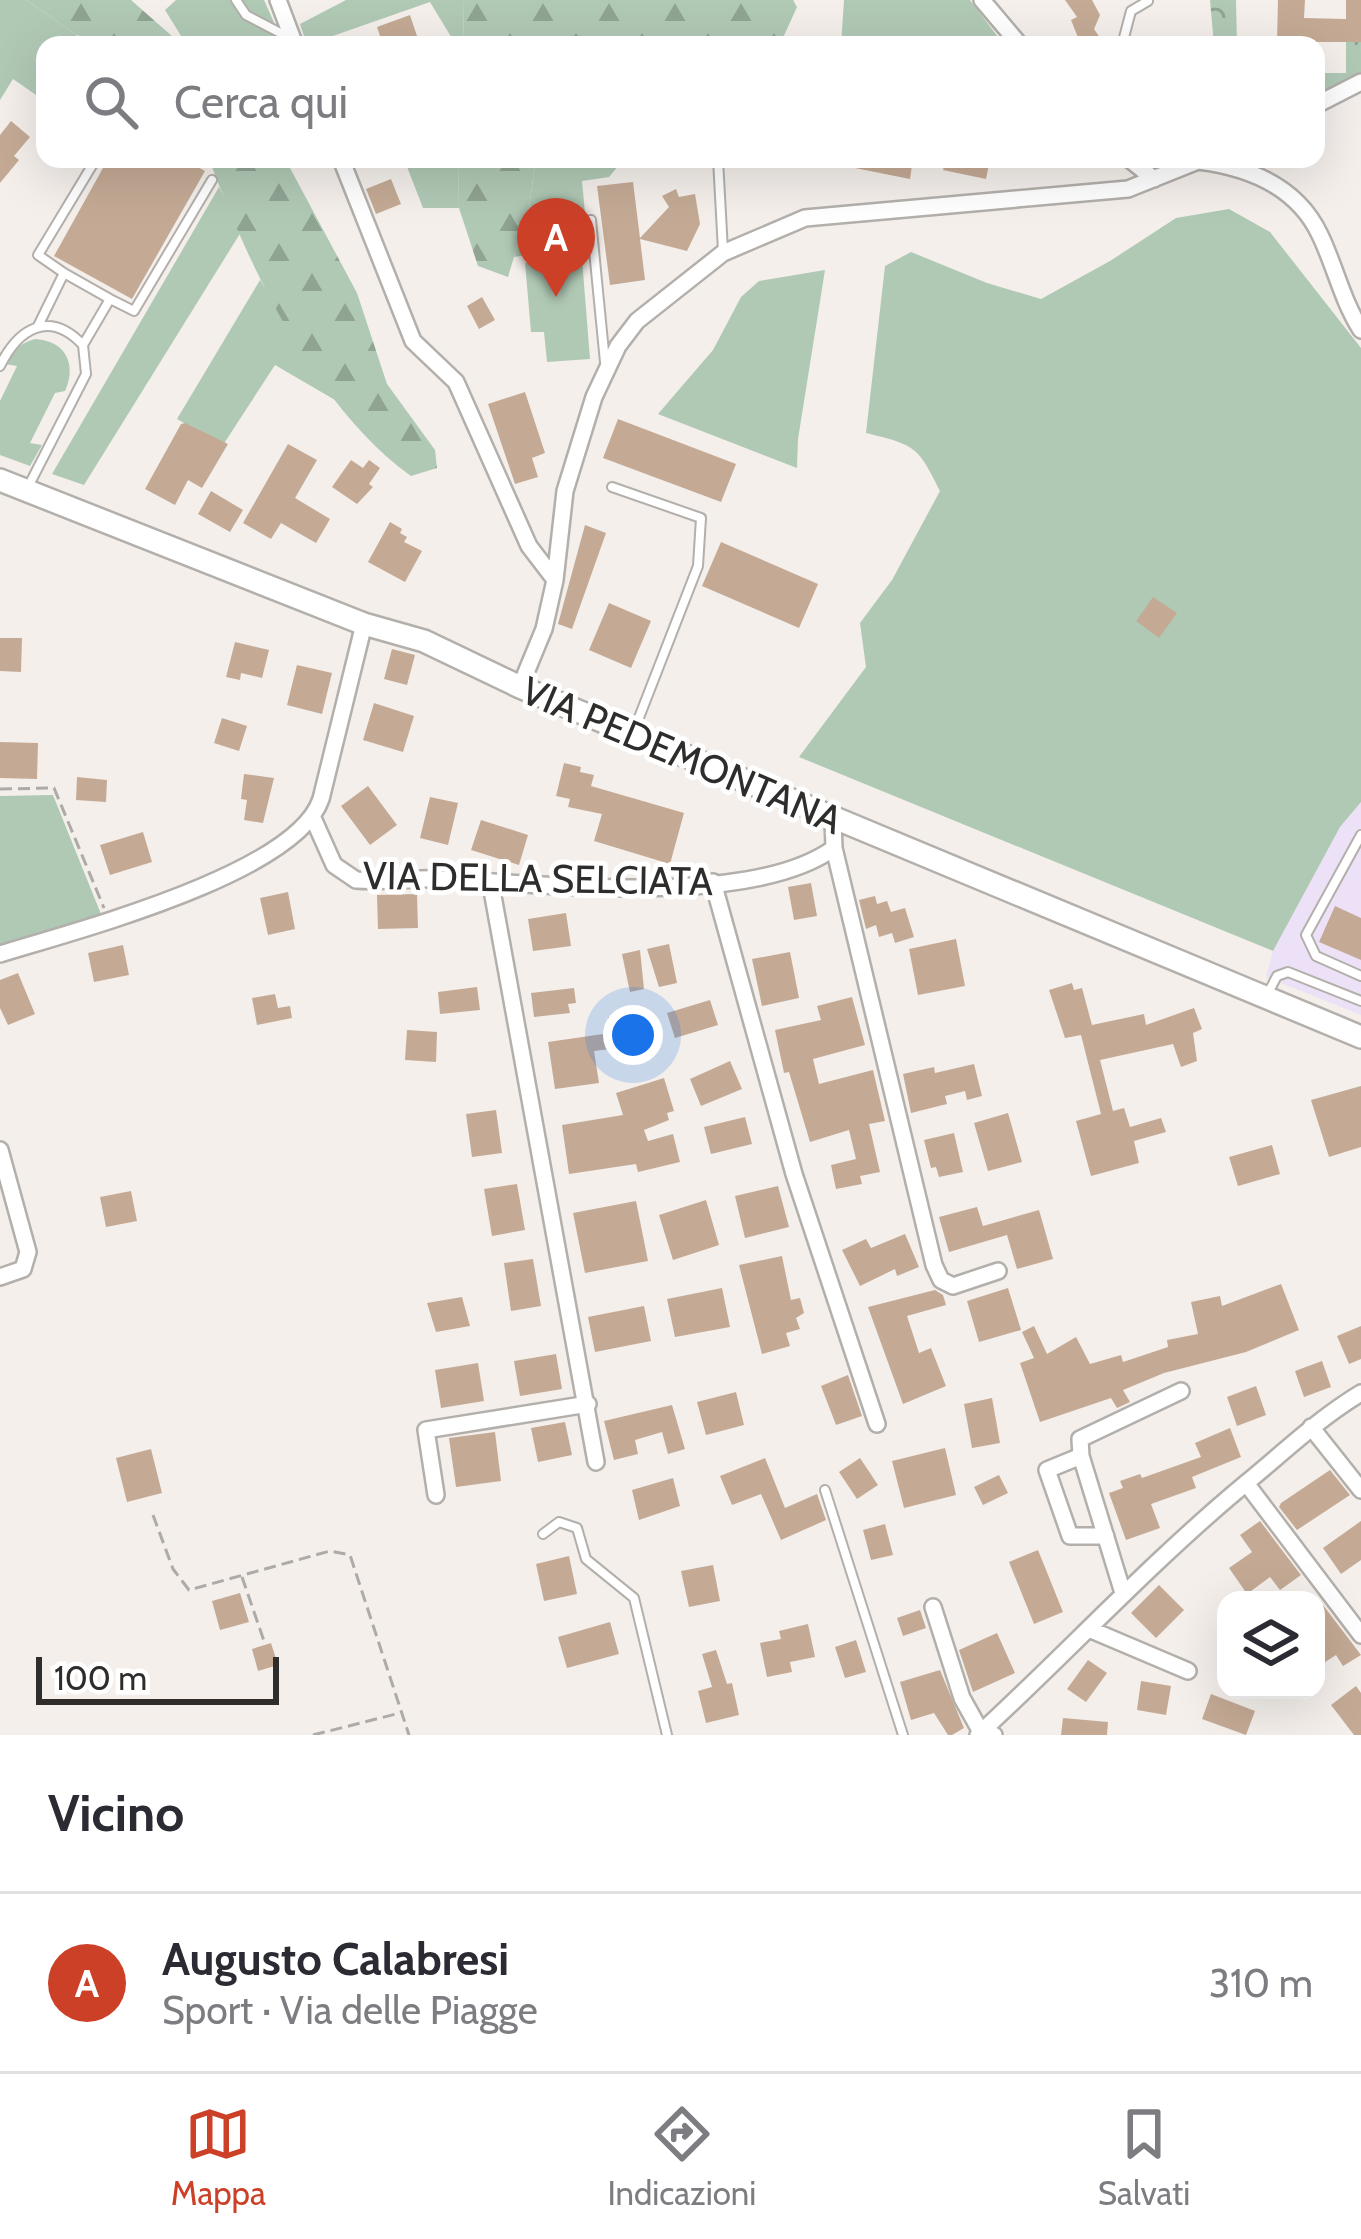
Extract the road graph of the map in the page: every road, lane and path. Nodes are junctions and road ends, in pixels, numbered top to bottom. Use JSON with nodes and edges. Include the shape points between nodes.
{"nodes":[{"id":1,"x":236,"y":0,"type":"edge"},
{"id":2,"x":278,"y":0,"type":"edge"},
{"id":3,"x":982,"y":0,"type":"edge"},
{"id":4,"x":1148,"y":1,"type":"edge"},
{"id":5,"x":283,"y":36,"type":"edge"},
{"id":6,"x":292,"y":36,"type":"edge"},
{"id":7,"x":1012,"y":36,"type":"edge"},
{"id":8,"x":1124,"y":36,"type":"edge"},
{"id":9,"x":1361,"y":82,"type":"edge"},
{"id":10,"x":1325,"y":100,"type":"edge"},
{"id":11,"x":91,"y":168,"type":"edge"},
{"id":12,"x":345,"y":168,"type":"edge"},
{"id":13,"x":718,"y":168,"type":"edge"},
{"id":14,"x":1140,"y":168,"type":"edge"},
{"id":15,"x":1181,"y":168,"type":"edge"},
{"id":16,"x":1230,"y":168,"type":"edge"},
{"id":17,"x":1154,"y":179,"type":"junction"},
{"id":18,"x":212,"y":180,"type":"dead end"},
{"id":19,"x":591,"y":220,"type":"dead end"},
{"id":20,"x":723,"y":253,"type":"junction"},
{"id":21,"x":64,"y":273,"type":"junction"},
{"id":22,"x":110,"y":299,"type":"junction"},
{"id":23,"x":37,"y":328,"type":"junction"},
{"id":24,"x":1361,"y":330,"type":"edge"},
{"id":25,"x":82,"y":345,"type":"junction"},
{"id":26,"x":0,"y":366,"type":"edge"},
{"id":27,"x":606,"y":371,"type":"junction"},
{"id":28,"x":0,"y":480,"type":"edge"},
{"id":29,"x":612,"y":488,"type":"dead end"},
{"id":30,"x":26,"y":491,"type":"junction"},
{"id":31,"x":555,"y":580,"type":"junction"},
{"id":32,"x":364,"y":624,"type":"junction"},
{"id":33,"x":520,"y":687,"type":"junction"},
{"id":34,"x":633,"y":734,"type":"junction"},
{"id":35,"x":0,"y":789,"type":"edge"},
{"id":36,"x":314,"y":818,"type":"junction"},
{"id":37,"x":833,"y":818,"type":"junction"},
{"id":38,"x":1361,"y":835,"type":"edge"},
{"id":39,"x":834,"y":848,"type":"junction"},
{"id":40,"x":713,"y":882,"type":"junction"},
{"id":41,"x":490,"y":885,"type":"junction"},
{"id":42,"x":109,"y":919,"type":"junction"},
{"id":43,"x":0,"y":955,"type":"edge"},
{"id":44,"x":1361,"y":976,"type":"edge"},
{"id":45,"x":1265,"y":999,"type":"junction"},
{"id":46,"x":1361,"y":1000,"type":"edge"},
{"id":47,"x":1361,"y":1037,"type":"edge"},
{"id":48,"x":0,"y":1150,"type":"edge"},
{"id":49,"x":998,"y":1271,"type":"dead end"},
{"id":50,"x":0,"y":1277,"type":"edge"},
{"id":51,"x":1181,"y":1390,"type":"dead end"},
{"id":52,"x":1361,"y":1394,"type":"edge"},
{"id":53,"x":588,"y":1404,"type":"junction"},
{"id":54,"x":877,"y":1424,"type":"dead end"},
{"id":55,"x":1311,"y":1427,"type":"junction"},
{"id":56,"x":1081,"y":1456,"type":"junction"},
{"id":57,"x":596,"y":1462,"type":"dead end"},
{"id":58,"x":1246,"y":1483,"type":"junction"},
{"id":59,"x":825,"y":1490,"type":"dead end"},
{"id":60,"x":1361,"y":1490,"type":"edge"},
{"id":61,"x":436,"y":1495,"type":"dead end"},
{"id":62,"x":153,"y":1515,"type":"dead end"},
{"id":63,"x":544,"y":1534,"type":"dead end"},
{"id":64,"x":1106,"y":1536,"type":"junction"},
{"id":65,"x":241,"y":1575,"type":"junction"},
{"id":66,"x":1123,"y":1593,"type":"junction"},
{"id":67,"x":933,"y":1607,"type":"dead end"},
{"id":68,"x":1088,"y":1629,"type":"junction"},
{"id":69,"x":1361,"y":1635,"type":"edge"},
{"id":70,"x":264,"y":1641,"type":"dead end"},
{"id":71,"x":1188,"y":1672,"type":"dead end"},
{"id":72,"x":402,"y":1713,"type":"junction"},
{"id":73,"x":984,"y":1734,"type":"edge"},
{"id":74,"x":314,"y":1735,"type":"edge"},
{"id":75,"x":409,"y":1735,"type":"edge"},
{"id":76,"x":668,"y":1735,"type":"edge"},
{"id":77,"x":903,"y":1735,"type":"edge"}],
"edges":[{"from":1,"to":5,"type":"lane"},
{"from":2,"to":6,"type":"street"},
{"from":3,"to":7,"type":"street"},
{"from":4,"to":8,"type":"lane","via":[[1131,10]]},
{"from":9,"to":10,"type":"street"},
{"from":11,"to":21,"type":"lane","via":[[38,255]]},
{"from":12,"to":31,"type":"street","via":[[413,340],[456,382],[529,546]]},
{"from":13,"to":20,"type":"lane"},
{"from":14,"to":17,"type":"street"},
{"from":15,"to":17,"type":"street"},
{"from":16,"to":24,"type":"street","via":[[1257,175],[1300,205]]},
{"from":17,"to":20,"type":"street","via":[[1128,190],[805,218]]},
{"from":18,"to":22,"type":"lane","via":[[134,311]]},
{"from":19,"to":27,"type":"lane"},
{"from":20,"to":27,"type":"street","via":[[637,321]]},
{"from":21,"to":22,"type":"lane"},
{"from":21,"to":23,"type":"lane"},
{"from":22,"to":25,"type":"lane"},
{"from":23,"to":25,"type":"lane","via":[[60,328]]},
{"from":23,"to":26,"type":"lane","via":[[20,335]]},
{"from":25,"to":30,"type":"lane","via":[[86,374]]},
{"from":27,"to":31,"type":"street","via":[[565,491]]},
{"from":28,"to":30,"type":"street","name":"VIA PEDEMONTANA"},
{"from":29,"to":34,"type":"lane","via":[[701,518],[698,566]]},
{"from":30,"to":32,"type":"street","name":"VIA PEDEMONTANA"},
{"from":31,"to":33,"type":"street"},
{"from":32,"to":33,"type":"street","name":"VIA PEDEMONTANA","via":[[424,641]]},
{"from":32,"to":36,"type":"street"},
{"from":33,"to":34,"type":"street","name":"VIA PEDEMONTANA"},
{"from":34,"to":37,"type":"street","name":"VIA PEDEMONTANA"},
{"from":35,"to":42,"type":"path","via":[[54,788]]},
{"from":36,"to":41,"type":"street","name":"VIA DELLA SELCIATA","via":[[334,866],[348,878]]},
{"from":36,"to":42,"type":"street","via":[[224,877]]},
{"from":37,"to":39,"type":"street"},
{"from":37,"to":45,"type":"street","name":"VIA PEDEMONTANA"},
{"from":38,"to":44,"type":"lane","via":[[1306,935],[1316,956]]},
{"from":39,"to":40,"type":"street","name":"VIA DELLA SELCIATA","via":[[800,867]]},
{"from":39,"to":49,"type":"street","via":[[934,1265],[953,1286]]},
{"from":40,"to":41,"type":"street","name":"VIA DELLA SELCIATA"},
{"from":40,"to":54,"type":"street","via":[[794,1174]]},
{"from":41,"to":53,"type":"street"},
{"from":42,"to":43,"type":"street"},
{"from":45,"to":46,"type":"lane","via":[[1283,972]]},
{"from":45,"to":47,"type":"street","name":"VIA PEDEMONTANA"},
{"from":48,"to":50,"type":"street","via":[[28,1252],[23,1270]]},
{"from":51,"to":56,"type":"street","via":[[1080,1439]]},
{"from":52,"to":55,"type":"street"},
{"from":53,"to":57,"type":"street"},
{"from":53,"to":61,"type":"street","via":[[426,1430]]},
{"from":55,"to":58,"type":"street"},
{"from":55,"to":60,"type":"street"},
{"from":56,"to":64,"type":"street"},
{"from":56,"to":64,"type":"street","via":[[1047,1470],[1070,1536]]},
{"from":58,"to":66,"type":"street"},
{"from":58,"to":69,"type":"street"},
{"from":59,"to":77,"type":"lane"},
{"from":62,"to":65,"type":"path","via":[[189,1590]]},
{"from":63,"to":76,"type":"lane","via":[[559,1522],[577,1528],[586,1559],[634,1598]]},
{"from":64,"to":66,"type":"street"},
{"from":65,"to":70,"type":"path"},
{"from":65,"to":72,"type":"path","via":[[331,1551],[350,1555]]},
{"from":66,"to":68,"type":"street"},
{"from":67,"to":73,"type":"street","via":[[962,1698]]},
{"from":68,"to":71,"type":"street"},
{"from":68,"to":73,"type":"street"},
{"from":72,"to":74,"type":"path"},
{"from":72,"to":75,"type":"path"}]}
